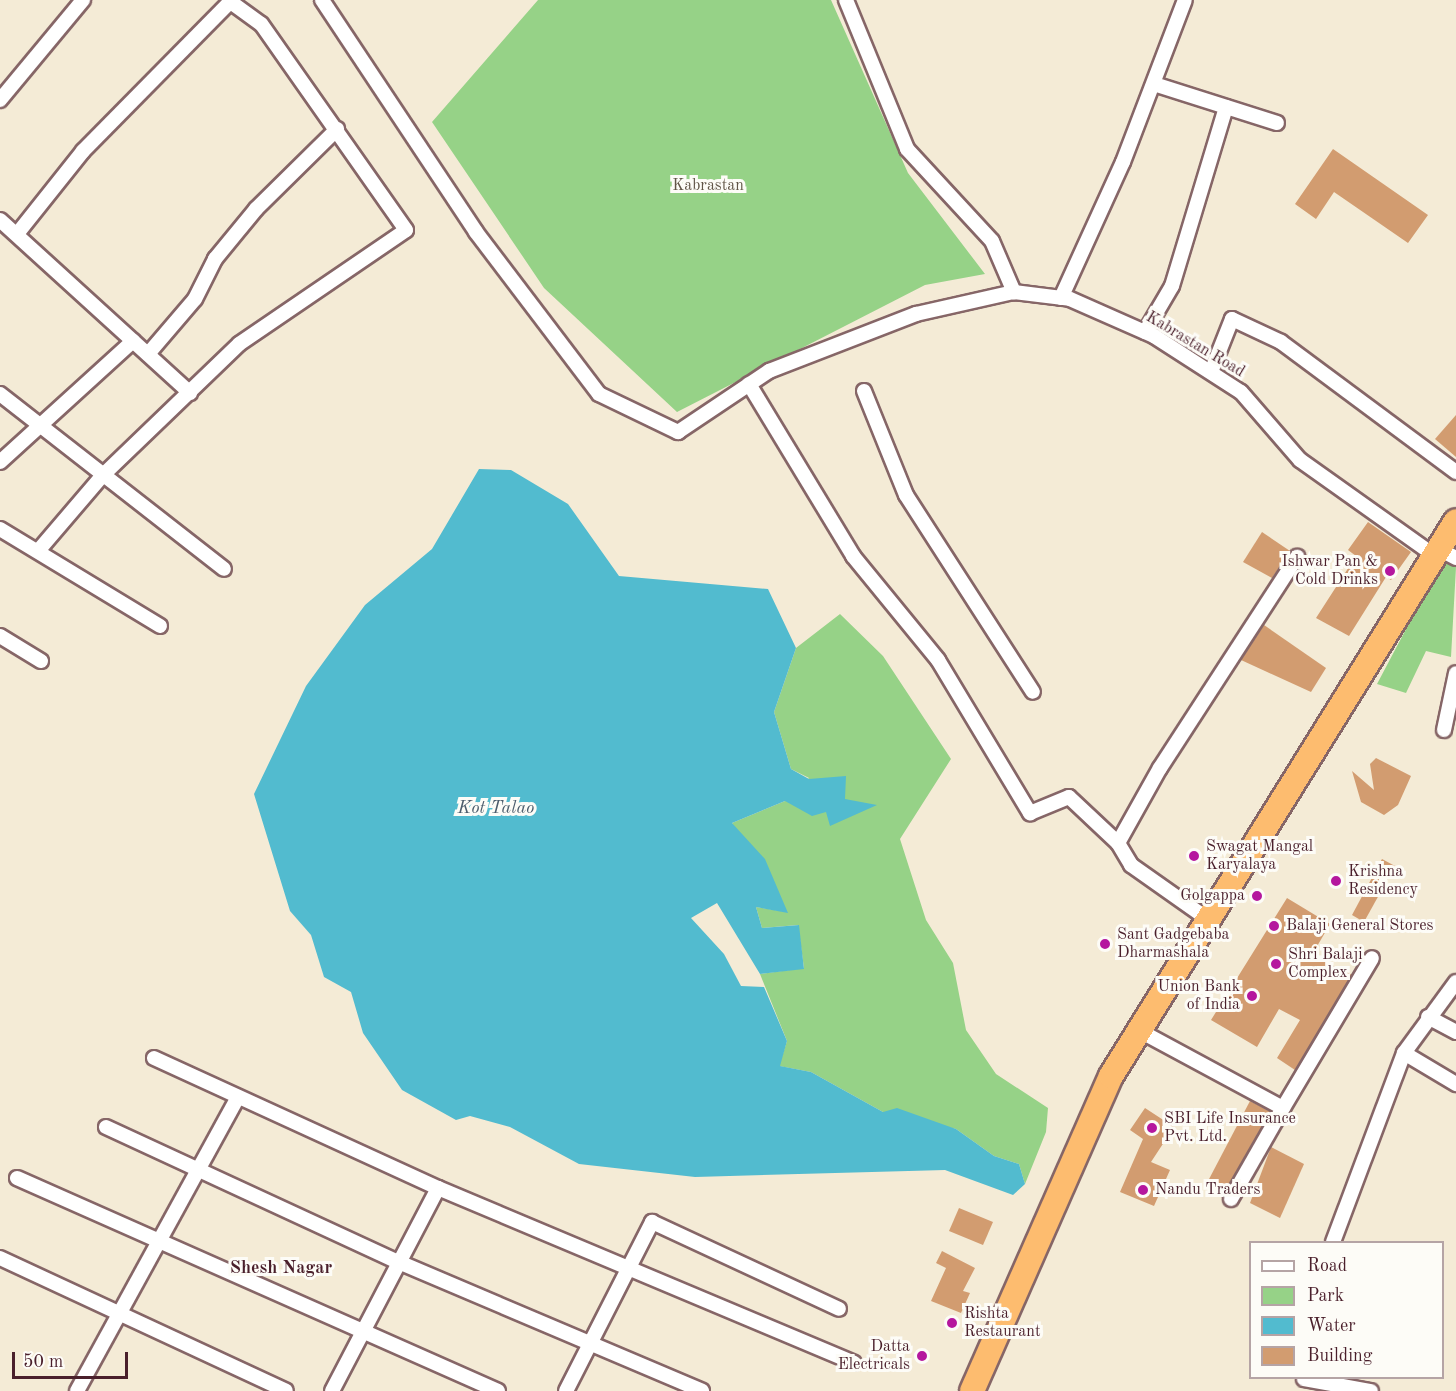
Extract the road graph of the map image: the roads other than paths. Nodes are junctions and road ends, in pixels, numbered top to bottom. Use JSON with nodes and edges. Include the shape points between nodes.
{"nodes":[{"id":1,"x":83,"y":0,"type":"edge"},
{"id":2,"x":322,"y":0,"type":"edge"},
{"id":3,"x":846,"y":0,"type":"edge"},
{"id":4,"x":1185,"y":0,"type":"edge"},
{"id":5,"x":231,"y":1,"type":"edge"},
{"id":6,"x":1154,"y":84,"type":"junction"},
{"id":7,"x":0,"y":100,"type":"edge"},
{"id":8,"x":1226,"y":107,"type":"junction"},
{"id":9,"x":1277,"y":123,"type":"dead end"},
{"id":10,"x":337,"y":129,"type":"junction"},
{"id":11,"x":0,"y":220,"type":"edge"},
{"id":12,"x":17,"y":234,"type":"junction"},
{"id":13,"x":1014,"y":292,"type":"junction"},
{"id":14,"x":1061,"y":298,"type":"junction"},
{"id":15,"x":1145,"y":332,"type":"junction"},
{"id":16,"x":133,"y":341,"type":"junction"},
{"id":17,"x":148,"y":354,"type":"junction"},
{"id":18,"x":1211,"y":372,"type":"junction"},
{"id":19,"x":749,"y":384,"type":"junction"},
{"id":20,"x":864,"y":391,"type":"dead end"},
{"id":21,"x":190,"y":393,"type":"junction"},
{"id":22,"x":0,"y":394,"type":"edge"},
{"id":23,"x":38,"y":424,"type":"junction"},
{"id":24,"x":0,"y":462,"type":"edge"},
{"id":25,"x":1456,"y":472,"type":"edge"},
{"id":26,"x":102,"y":476,"type":"junction"},
{"id":27,"x":1456,"y":522,"type":"edge"},
{"id":28,"x":0,"y":529,"type":"edge"},
{"id":29,"x":38,"y":551,"type":"junction"},
{"id":30,"x":1443,"y":554,"type":"edge"},
{"id":31,"x":1296,"y":557,"type":"dead end"},
{"id":32,"x":224,"y":569,"type":"dead end"},
{"id":33,"x":160,"y":626,"type":"dead end"},
{"id":34,"x":0,"y":636,"type":"edge"},
{"id":35,"x":41,"y":661,"type":"dead end"},
{"id":36,"x":1456,"y":672,"type":"edge"},
{"id":37,"x":1033,"y":692,"type":"dead end"},
{"id":38,"x":1444,"y":730,"type":"dead end"},
{"id":39,"x":1118,"y":843,"type":"junction"},
{"id":40,"x":1209,"y":920,"type":"junction"},
{"id":41,"x":1372,"y":958,"type":"dead end"},
{"id":42,"x":1456,"y":982,"type":"edge"},
{"id":43,"x":1428,"y":1017,"type":"junction"},
{"id":44,"x":1140,"y":1031,"type":"junction"},
{"id":45,"x":1456,"y":1032,"type":"edge"},
{"id":46,"x":1404,"y":1053,"type":"junction"},
{"id":47,"x":154,"y":1058,"type":"dead end"},
{"id":48,"x":1456,"y":1084,"type":"edge"},
{"id":49,"x":238,"y":1096,"type":"junction"},
{"id":50,"x":1283,"y":1108,"type":"junction"},
{"id":51,"x":106,"y":1127,"type":"dead end"},
{"id":52,"x":199,"y":1168,"type":"junction"},
{"id":53,"x":17,"y":1178,"type":"dead end"},
{"id":54,"x":438,"y":1188,"type":"junction"},
{"id":55,"x":1231,"y":1199,"type":"dead end"},
{"id":56,"x":1333,"y":1241,"type":"edge"},
{"id":57,"x":155,"y":1243,"type":"junction"},
{"id":58,"x":0,"y":1258,"type":"edge"},
{"id":59,"x":401,"y":1263,"type":"junction"},
{"id":60,"x":626,"y":1266,"type":"junction"},
{"id":61,"x":839,"y":1309,"type":"dead end"},
{"id":62,"x":117,"y":1316,"type":"junction"},
{"id":63,"x":363,"y":1335,"type":"junction"},
{"id":64,"x":591,"y":1343,"type":"junction"},
{"id":65,"x":854,"y":1364,"type":"dead end"},
{"id":66,"x":1303,"y":1383,"type":"edge"},
{"id":67,"x":76,"y":1391,"type":"edge"},
{"id":68,"x":286,"y":1391,"type":"edge"},
{"id":69,"x":332,"y":1391,"type":"edge"},
{"id":70,"x":498,"y":1391,"type":"edge"},
{"id":71,"x":566,"y":1391,"type":"edge"},
{"id":72,"x":702,"y":1391,"type":"edge"},
{"id":73,"x":972,"y":1391,"type":"edge"},
{"id":74,"x":1371,"y":1391,"type":"edge"}],
"edges":[{"from":1,"to":7,"type":"street"},
{"from":2,"to":19,"type":"street","name":"Kabrastan Road","via":[[476,232],[599,394],[678,432]]},
{"from":3,"to":13,"type":"street","via":[[907,149],[992,241]]},
{"from":4,"to":6,"type":"street"},
{"from":5,"to":10,"type":"street","via":[[261,24]]},
{"from":5,"to":12,"type":"street","via":[[83,152]]},
{"from":6,"to":8,"type":"street"},
{"from":6,"to":14,"type":"street"},
{"from":8,"to":9,"type":"street"},
{"from":8,"to":15,"type":"street","via":[[1172,286]]},
{"from":10,"to":17,"type":"street","via":[[256,209],[214,259],[195,299]]},
{"from":10,"to":21,"type":"street","via":[[406,230],[238,344]]},
{"from":11,"to":12,"type":"street"},
{"from":12,"to":16,"type":"street"},
{"from":13,"to":14,"type":"street","name":"Kabrastan Road"},
{"from":13,"to":19,"type":"street","name":"Kabrastan Road","via":[[916,314],[769,371]]},
{"from":14,"to":15,"type":"street","name":"Kabrastan Road"},
{"from":15,"to":18,"type":"street","name":"Kabrastan Road"},
{"from":16,"to":17,"type":"street"},
{"from":16,"to":23,"type":"street"},
{"from":17,"to":21,"type":"street"},
{"from":18,"to":25,"type":"street","via":[[1232,319],[1281,342]]},
{"from":18,"to":30,"type":"street","name":"Kabrastan Road","via":[[1241,392],[1300,460]]},
{"from":19,"to":39,"type":"street","via":[[854,556],[938,660],[1030,813],[1069,797]]},
{"from":20,"to":37,"type":"street","via":[[906,495]]},
{"from":21,"to":26,"type":"street"},
{"from":22,"to":23,"type":"street"},
{"from":23,"to":24,"type":"street"},
{"from":23,"to":26,"type":"street"},
{"from":26,"to":29,"type":"street"},
{"from":26,"to":32,"type":"street"},
{"from":27,"to":30,"type":"highway"},
{"from":28,"to":29,"type":"street"},
{"from":29,"to":33,"type":"street"},
{"from":30,"to":40,"type":"highway"},
{"from":31,"to":39,"type":"street","via":[[1166,758]]},
{"from":34,"to":35,"type":"street"},
{"from":36,"to":38,"type":"street"},
{"from":39,"to":40,"type":"street","via":[[1131,865]]},
{"from":40,"to":44,"type":"highway"},
{"from":41,"to":50,"type":"street"},
{"from":42,"to":43,"type":"street"},
{"from":43,"to":45,"type":"street"},
{"from":43,"to":46,"type":"street"},
{"from":44,"to":50,"type":"street"},
{"from":44,"to":73,"type":"highway","via":[[1111,1076]]},
{"from":46,"to":48,"type":"street"},
{"from":46,"to":56,"type":"street"},
{"from":47,"to":49,"type":"street"},
{"from":49,"to":52,"type":"street"},
{"from":49,"to":54,"type":"street"},
{"from":50,"to":55,"type":"street"},
{"from":51,"to":52,"type":"street"},
{"from":52,"to":57,"type":"street"},
{"from":52,"to":59,"type":"street"},
{"from":53,"to":57,"type":"street"},
{"from":54,"to":59,"type":"street"},
{"from":54,"to":60,"type":"street"},
{"from":57,"to":62,"type":"street"},
{"from":57,"to":63,"type":"street"},
{"from":58,"to":62,"type":"street"},
{"from":59,"to":63,"type":"street"},
{"from":59,"to":64,"type":"street"},
{"from":60,"to":61,"type":"street","via":[[652,1222]]},
{"from":60,"to":64,"type":"street"},
{"from":60,"to":65,"type":"street"},
{"from":62,"to":67,"type":"street"},
{"from":62,"to":68,"type":"street"},
{"from":63,"to":69,"type":"street"},
{"from":63,"to":70,"type":"street"},
{"from":64,"to":71,"type":"street"},
{"from":64,"to":72,"type":"street"},
{"from":66,"to":74,"type":"street"}]}
